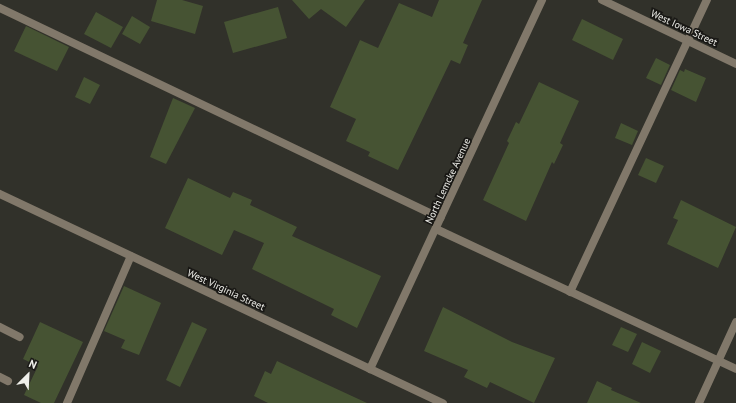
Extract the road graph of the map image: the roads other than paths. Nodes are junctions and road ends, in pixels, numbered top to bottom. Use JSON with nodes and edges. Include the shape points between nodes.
{"nodes":[{"id":1,"x":542,"y":0,"type":"edge"},
{"id":2,"x":602,"y":0,"type":"edge"},
{"id":3,"x":707,"y":0,"type":"edge"},
{"id":4,"x":0,"y":8,"type":"edge"},
{"id":5,"x":688,"y":41,"type":"junction"},
{"id":6,"x":736,"y":64,"type":"edge"},
{"id":7,"x":0,"y":194,"type":"edge"},
{"id":8,"x":441,"y":218,"type":"junction"},
{"id":9,"x":436,"y":228,"type":"junction"},
{"id":10,"x":131,"y":256,"type":"junction"},
{"id":11,"x":570,"y":292,"type":"junction"},
{"id":12,"x":736,"y":322,"type":"edge"},
{"id":13,"x":0,"y":327,"type":"edge"},
{"id":14,"x":20,"y":336,"type":"dead end"},
{"id":15,"x":718,"y":361,"type":"junction"},
{"id":16,"x":370,"y":369,"type":"junction"},
{"id":17,"x":736,"y":369,"type":"edge"},
{"id":18,"x":0,"y":377,"type":"edge"},
{"id":19,"x":8,"y":381,"type":"dead end"},
{"id":20,"x":67,"y":403,"type":"edge"},
{"id":21,"x":443,"y":403,"type":"edge"},
{"id":22,"x":699,"y":403,"type":"edge"}],
"edges":[{"from":1,"to":8,"type":"street","name":"North Lemcke Avenue"},
{"from":2,"to":5,"type":"street","name":"West Iowa Street"},
{"from":3,"to":5,"type":"street"},
{"from":4,"to":8,"type":"street"},
{"from":5,"to":6,"type":"street","name":"West Iowa Street"},
{"from":5,"to":11,"type":"street"},
{"from":7,"to":10,"type":"street","name":"West Virginia Street"},
{"from":8,"to":9,"type":"street","name":"North Lemcke Avenue"},
{"from":9,"to":11,"type":"street"},
{"from":9,"to":16,"type":"street","name":"North Lemcke Avenue"},
{"from":10,"to":16,"type":"street","name":"West Virginia Street"},
{"from":10,"to":20,"type":"street"},
{"from":11,"to":15,"type":"street"},
{"from":12,"to":15,"type":"street"},
{"from":13,"to":14,"type":"street"},
{"from":15,"to":17,"type":"street"},
{"from":15,"to":22,"type":"street"},
{"from":16,"to":21,"type":"street","name":"West Virginia Street"},
{"from":18,"to":19,"type":"street"}]}
